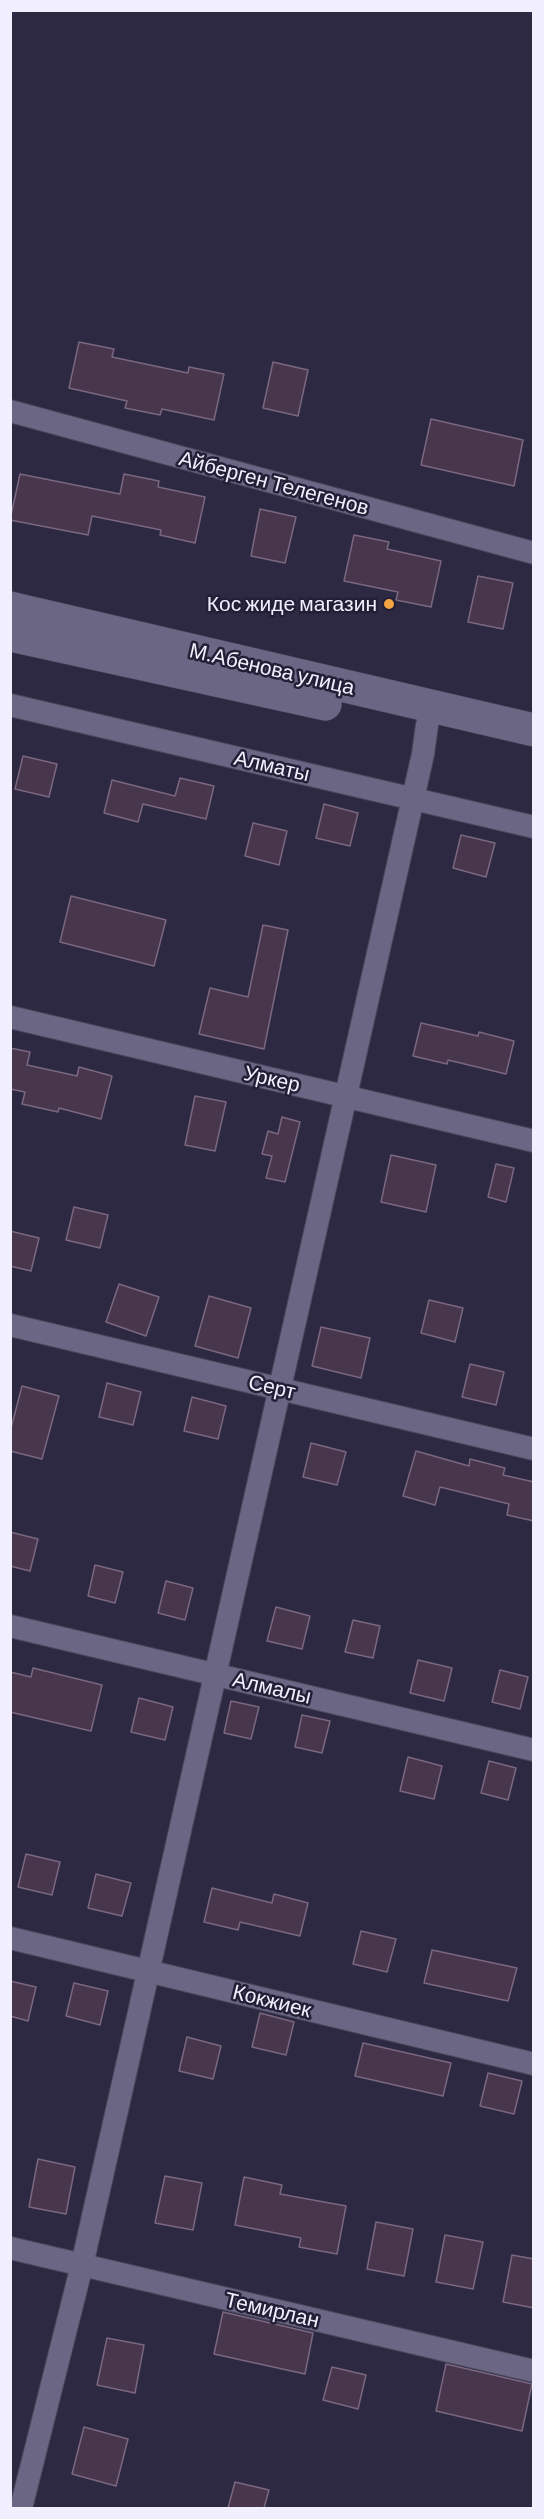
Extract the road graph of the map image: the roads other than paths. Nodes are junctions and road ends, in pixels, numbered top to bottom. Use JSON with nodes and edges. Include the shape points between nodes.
{"nodes":[{"id":1,"x":12,"y":417,"type":"edge"},
{"id":2,"x":534,"y":554,"type":"edge"},
{"id":3,"x":10,"y":608,"type":"edge"},
{"id":4,"x":10,"y":635,"type":"edge"},
{"id":5,"x":10,"y":705,"type":"edge"},
{"id":6,"x":427,"y":724,"type":"junction"},
{"id":7,"x":534,"y":730,"type":"edge"},
{"id":8,"x":534,"y":750,"type":"edge"},
{"id":9,"x":413,"y":799,"type":"junction"},
{"id":10,"x":534,"y":827,"type":"edge"},
{"id":11,"x":10,"y":1017,"type":"edge"},
{"id":12,"x":346,"y":1096,"type":"junction"},
{"id":13,"x":534,"y":1141,"type":"edge"},
{"id":14,"x":10,"y":1325,"type":"edge"},
{"id":15,"x":279,"y":1389,"type":"junction"},
{"id":16,"x":534,"y":1449,"type":"edge"},
{"id":17,"x":10,"y":1626,"type":"edge"},
{"id":18,"x":215,"y":1675,"type":"junction"},
{"id":19,"x":534,"y":1750,"type":"edge"},
{"id":20,"x":10,"y":1938,"type":"edge"},
{"id":21,"x":148,"y":1971,"type":"junction"},
{"id":22,"x":534,"y":2064,"type":"edge"},
{"id":23,"x":10,"y":2248,"type":"edge"},
{"id":24,"x":82,"y":2265,"type":"junction"},
{"id":25,"x":534,"y":2371,"type":"edge"},
{"id":26,"x":21,"y":2508,"type":"edge"}],
"edges":[{"from":1,"to":2,"type":"street","name":"Айберген Телегенов"},
{"from":3,"to":7,"type":"main road","name":"М.Абенова улица"},
{"from":4,"to":6,"type":"main road","name":"М.Абенова улица","via":[[183,675]]},
{"from":5,"to":9,"type":"street","name":"Алматы"},
{"from":6,"to":8,"type":"main road","name":"М.Абенова улица"},
{"from":6,"to":9,"type":"street"},
{"from":9,"to":10,"type":"street","name":"Алматы"},
{"from":9,"to":12,"type":"street"},
{"from":11,"to":12,"type":"street","name":"Уркер"},
{"from":12,"to":13,"type":"street","name":"Уркер"},
{"from":12,"to":15,"type":"street"},
{"from":14,"to":15,"type":"street","name":"Серт"},
{"from":15,"to":16,"type":"street","name":"Серт"},
{"from":15,"to":18,"type":"street"},
{"from":17,"to":18,"type":"street","name":"Алмалы"},
{"from":18,"to":19,"type":"street","name":"Алмалы"},
{"from":18,"to":21,"type":"street"},
{"from":20,"to":21,"type":"street","name":"Кокжиек"},
{"from":21,"to":22,"type":"street","name":"Кокжиек"},
{"from":21,"to":24,"type":"street"},
{"from":23,"to":24,"type":"street","name":"Темирлан"},
{"from":24,"to":25,"type":"street","name":"Темирлан"},
{"from":24,"to":26,"type":"street"}]}
